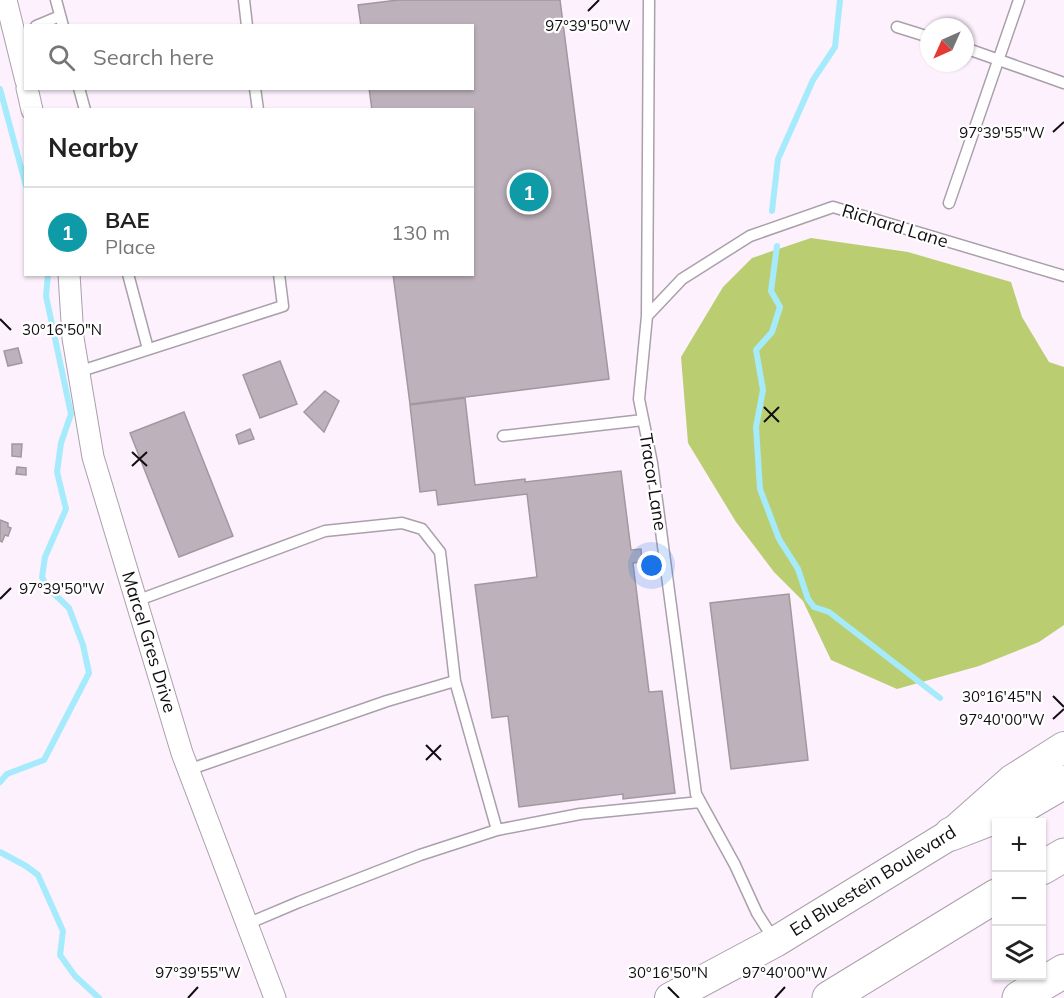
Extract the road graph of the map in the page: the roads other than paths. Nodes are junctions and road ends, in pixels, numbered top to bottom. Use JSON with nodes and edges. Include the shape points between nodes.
{"nodes":[{"id":1,"x":6,"y":0,"type":"edge"},
{"id":2,"x":56,"y":0,"type":"edge"},
{"id":3,"x":244,"y":0,"type":"edge"},
{"id":4,"x":650,"y":0,"type":"edge"},
{"id":5,"x":1019,"y":0,"type":"edge"},
{"id":6,"x":61,"y":21,"type":"edge"},
{"id":7,"x":46,"y":24,"type":"edge"},
{"id":8,"x":247,"y":24,"type":"edge"},
{"id":9,"x":897,"y":27,"type":"dead end"},
{"id":10,"x":20,"y":32,"type":"edge"},
{"id":11,"x":920,"y":34,"type":"edge"},
{"id":12,"x":974,"y":51,"type":"edge"},
{"id":13,"x":999,"y":58,"type":"junction"},
{"id":14,"x":24,"y":65,"type":"edge"},
{"id":15,"x":1064,"y":83,"type":"edge"},
{"id":16,"x":27,"y":90,"type":"edge"},
{"id":17,"x":80,"y":90,"type":"edge"},
{"id":18,"x":255,"y":90,"type":"edge"},
{"id":19,"x":32,"y":108,"type":"edge"},
{"id":20,"x":84,"y":108,"type":"edge"},
{"id":21,"x":258,"y":108,"type":"edge"},
{"id":22,"x":949,"y":203,"type":"dead end"},
{"id":23,"x":69,"y":276,"type":"edge"},
{"id":24,"x":129,"y":276,"type":"edge"},
{"id":25,"x":279,"y":276,"type":"edge"},
{"id":26,"x":1064,"y":276,"type":"edge"},
{"id":27,"x":647,"y":316,"type":"junction"},
{"id":28,"x":148,"y":349,"type":"junction"},
{"id":29,"x":78,"y":372,"type":"junction"},
{"id":30,"x":643,"y":420,"type":"junction"},
{"id":31,"x":503,"y":436,"type":"dead end"},
{"id":32,"x":136,"y":601,"type":"junction"},
{"id":33,"x":455,"y":681,"type":"junction"},
{"id":34,"x":1064,"y":747,"type":"edge"},
{"id":35,"x":188,"y":770,"type":"junction"},
{"id":36,"x":1064,"y":782,"type":"edge"},
{"id":37,"x":700,"y":802,"type":"junction"},
{"id":38,"x":496,"y":830,"type":"junction"},
{"id":39,"x":951,"y":834,"type":"junction"},
{"id":40,"x":1064,"y":855,"type":"edge"},
{"id":41,"x":1046,"y":865,"type":"edge"},
{"id":42,"x":992,"y":898,"type":"edge"},
{"id":43,"x":247,"y":924,"type":"junction"},
{"id":44,"x":776,"y":942,"type":"junction"},
{"id":45,"x":1064,"y":970,"type":"edge"},
{"id":46,"x":275,"y":998,"type":"edge"},
{"id":47,"x":670,"y":998,"type":"edge"},
{"id":48,"x":829,"y":998,"type":"edge"},
{"id":49,"x":1019,"y":998,"type":"edge"}],
"edges":[{"from":1,"to":10,"type":"street"},
{"from":2,"to":6,"type":"lane"},
{"from":3,"to":8,"type":"lane"},
{"from":4,"to":27,"type":"lane","name":"Tracor Lane"},
{"from":5,"to":13,"type":"lane"},
{"from":6,"to":7,"type":"lane"},
{"from":9,"to":11,"type":"lane"},
{"from":10,"to":14,"type":"street"},
{"from":12,"to":13,"type":"lane"},
{"from":13,"to":15,"type":"lane"},
{"from":13,"to":22,"type":"lane"},
{"from":16,"to":19,"type":"street"},
{"from":17,"to":20,"type":"lane"},
{"from":18,"to":21,"type":"lane"},
{"from":23,"to":29,"type":"street","name":"Marcel Gres Drive"},
{"from":24,"to":28,"type":"lane"},
{"from":25,"to":28,"type":"lane","via":[[283,306]]},
{"from":26,"to":27,"type":"lane","name":"Richard Lane","via":[[833,207],[750,236],[682,279]]},
{"from":27,"to":30,"type":"lane","name":"Tracor Lane","via":[[639,399]]},
{"from":28,"to":29,"type":"lane"},
{"from":29,"to":32,"type":"street","name":"Marcel Gres Drive","via":[[93,457]]},
{"from":30,"to":31,"type":"lane"},
{"from":30,"to":37,"type":"lane","name":"Tracor Lane"},
{"from":32,"to":33,"type":"lane","via":[[325,531],[402,523],[422,530],[440,552]]},
{"from":32,"to":35,"type":"street","name":"Marcel Gres Drive"},
{"from":33,"to":35,"type":"lane"},
{"from":33,"to":38,"type":"lane"},
{"from":34,"to":39,"type":"main road","name":"Ed Bluestein Boulevard","via":[[1012,780]]},
{"from":35,"to":43,"type":"street","name":"Marcel Gres Drive"},
{"from":36,"to":39,"type":"highway","via":[[1021,807]]},
{"from":37,"to":38,"type":"lane","via":[[580,814]]},
{"from":37,"to":44,"type":"lane","name":"Tracor Lane"},
{"from":38,"to":43,"type":"lane","via":[[410,858]]},
{"from":39,"to":44,"type":"main road","name":"Ed Bluestein Boulevard"},
{"from":40,"to":41,"type":"highway"},
{"from":42,"to":48,"type":"highway"},
{"from":43,"to":46,"type":"street","name":"Marcel Gres Drive"},
{"from":44,"to":47,"type":"main road","name":"Ed Bluestein Boulevard"},
{"from":45,"to":49,"type":"highway"}]}
